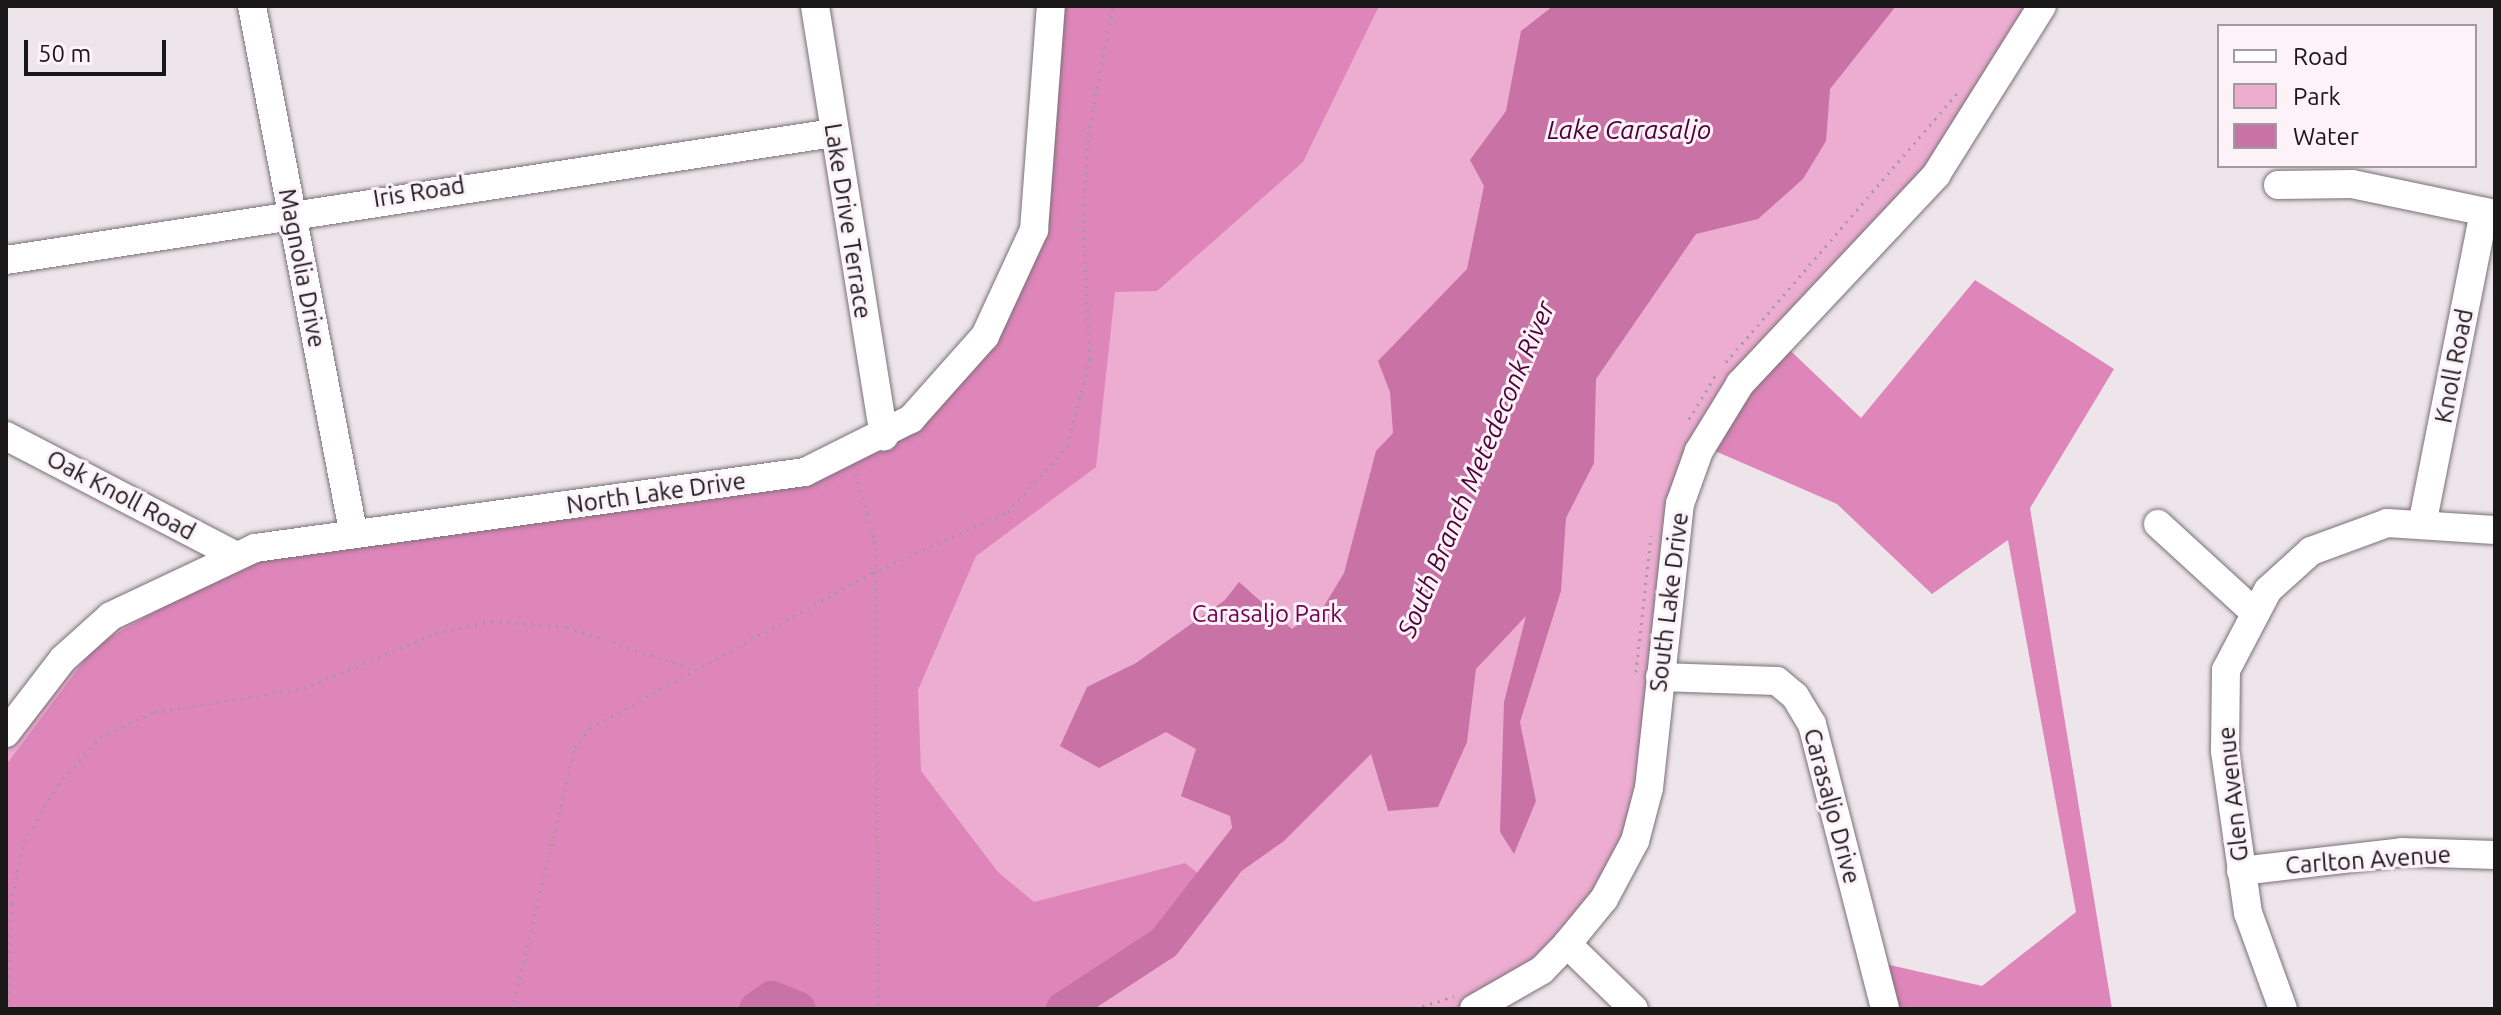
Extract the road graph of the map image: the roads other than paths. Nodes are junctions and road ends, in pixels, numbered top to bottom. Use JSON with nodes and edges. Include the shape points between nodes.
{"nodes":[{"id":1,"x":252,"y":6,"type":"edge"},
{"id":2,"x":815,"y":6,"type":"edge"},
{"id":3,"x":1051,"y":6,"type":"edge"},
{"id":4,"x":2042,"y":6,"type":"edge"},
{"id":5,"x":833,"y":133,"type":"junction"},
{"id":6,"x":2278,"y":185,"type":"dead end"},
{"id":7,"x":291,"y":212,"type":"junction"},
{"id":8,"x":2490,"y":213,"type":"edge"},
{"id":9,"x":6,"y":260,"type":"edge"},
{"id":10,"x":6,"y":436,"type":"edge"},
{"id":11,"x":884,"y":436,"type":"junction"},
{"id":12,"x":2423,"y":520,"type":"junction"},
{"id":13,"x":2158,"y":524,"type":"dead end"},
{"id":14,"x":2495,"y":530,"type":"edge"},
{"id":15,"x":353,"y":531,"type":"junction"},
{"id":16,"x":235,"y":555,"type":"junction"},
{"id":17,"x":2254,"y":612,"type":"junction"},
{"id":18,"x":1648,"y":678,"type":"junction"},
{"id":19,"x":6,"y":733,"type":"edge"},
{"id":20,"x":2495,"y":855,"type":"edge"},
{"id":21,"x":2241,"y":871,"type":"junction"},
{"id":22,"x":1567,"y":944,"type":"junction"},
{"id":23,"x":1468,"y":1001,"type":"edge"},
{"id":24,"x":1634,"y":1009,"type":"edge"},
{"id":25,"x":1885,"y":1009,"type":"edge"},
{"id":26,"x":2283,"y":1009,"type":"edge"}],
"edges":[{"from":1,"to":7,"type":"street","name":"Magnolia Drive"},
{"from":2,"to":5,"type":"street","name":"Lake Drive Terrace"},
{"from":3,"to":11,"type":"street","name":"North Lake Drive","via":[[1041,175],[1021,266],[985,336],[948,382]]},
{"from":4,"to":18,"type":"street","name":"South Lake Drive","via":[[2004,77],[1936,175],[1740,384],[1699,451],[1680,504]]},
{"from":5,"to":7,"type":"street","name":"Iris Road"},
{"from":5,"to":11,"type":"street","name":"Lake Drive Terrace"},
{"from":6,"to":8,"type":"street","via":[[2352,184]]},
{"from":7,"to":9,"type":"street","name":"Iris Road"},
{"from":7,"to":15,"type":"street","name":"Magnolia Drive"},
{"from":8,"to":12,"type":"street","name":"Knoll Road"},
{"from":10,"to":16,"type":"street","name":"Oak Knoll Road"},
{"from":11,"to":15,"type":"street","name":"North Lake Drive","via":[[848,456],[754,480]]},
{"from":12,"to":14,"type":"street","name":"Glen Avenue"},
{"from":12,"to":17,"type":"street","name":"Glen Avenue","via":[[2387,523],[2311,551]]},
{"from":13,"to":17,"type":"street"},
{"from":15,"to":16,"type":"street","name":"North Lake Drive"},
{"from":16,"to":19,"type":"street","name":"North Lake Drive","via":[[111,616],[63,659]]},
{"from":17,"to":21,"type":"street","name":"Glen Avenue","via":[[2226,670],[2225,751]]},
{"from":18,"to":22,"type":"street","name":"South Lake Drive","via":[[1635,841],[1604,899]]},
{"from":18,"to":25,"type":"street","name":"Carasaljo Drive","via":[[1777,681],[1795,696],[1812,724]]},
{"from":20,"to":21,"type":"street","name":"Carlton Avenue","via":[[2402,852]]},
{"from":21,"to":26,"type":"street","name":"Glen Avenue","via":[[2248,913]]},
{"from":22,"to":23,"type":"street","name":"South Lake Drive","via":[[1542,970]]},
{"from":22,"to":24,"type":"street"}]}
